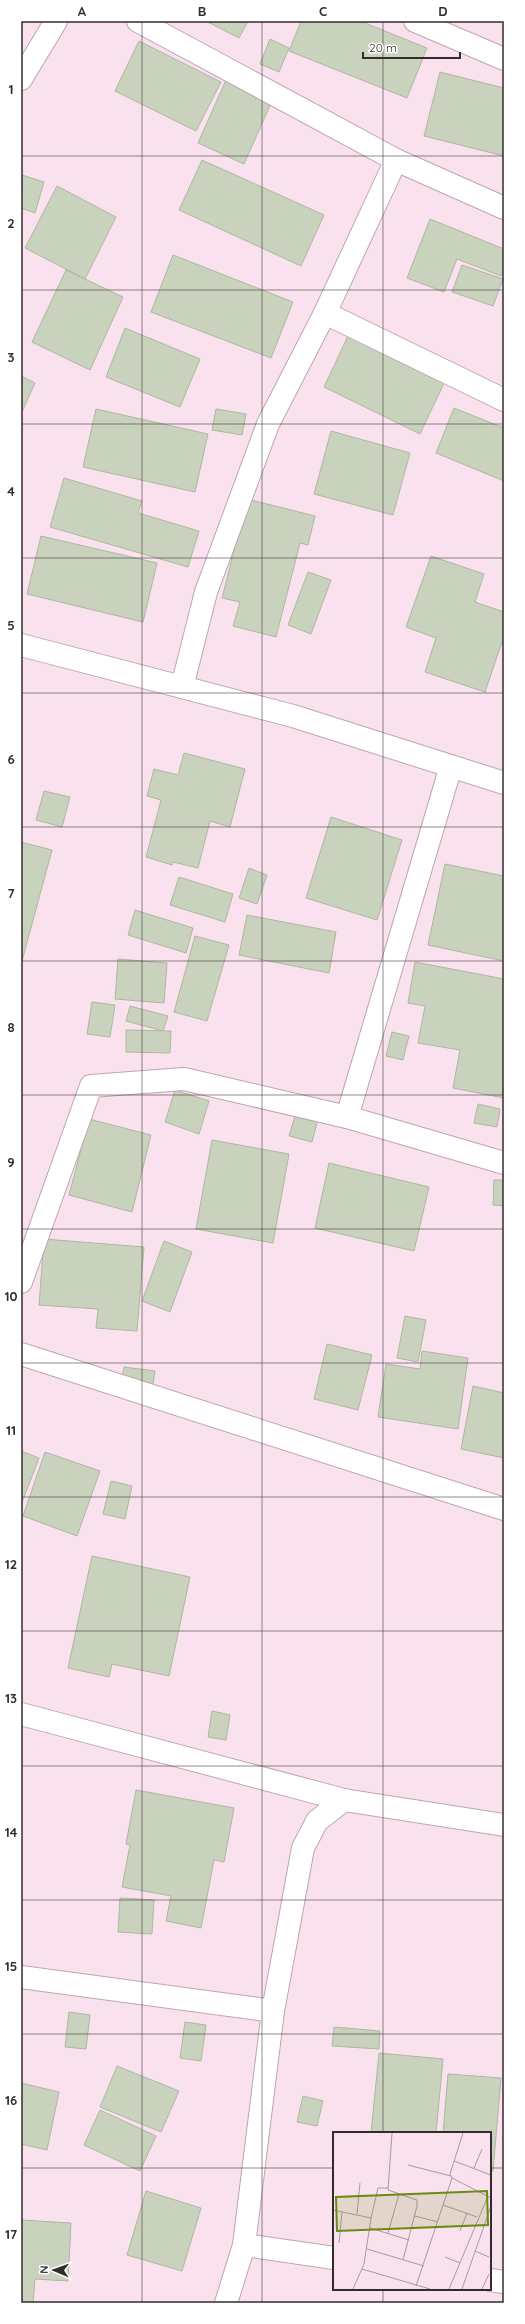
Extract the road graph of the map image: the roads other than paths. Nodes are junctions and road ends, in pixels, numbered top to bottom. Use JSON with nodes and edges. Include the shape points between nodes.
{"nodes":[{"id":1,"x":56,"y":21,"type":"edge"},
{"id":2,"x":138,"y":21,"type":"edge"},
{"id":3,"x":415,"y":21,"type":"edge"},
{"id":4,"x":502,"y":53,"type":"edge"},
{"id":5,"x":21,"y":79,"type":"edge"},
{"id":6,"x":396,"y":160,"type":"junction"},
{"id":7,"x":504,"y":208,"type":"edge"},
{"id":8,"x":325,"y":314,"type":"junction"},
{"id":9,"x":504,"y":400,"type":"edge"},
{"id":10,"x":21,"y":645,"type":"edge"},
{"id":11,"x":182,"y":687,"type":"junction"},
{"id":12,"x":451,"y":766,"type":"junction"},
{"id":13,"x":504,"y":783,"type":"edge"},
{"id":14,"x":346,"y":1117,"type":"junction"},
{"id":15,"x":504,"y":1163,"type":"edge"},
{"id":16,"x":21,"y":1282,"type":"edge"},
{"id":17,"x":21,"y":1354,"type":"edge"},
{"id":18,"x":504,"y":1509,"type":"edge"},
{"id":19,"x":21,"y":1714,"type":"edge"},
{"id":20,"x":344,"y":1800,"type":"junction"},
{"id":21,"x":502,"y":1820,"type":"edge"},
{"id":22,"x":21,"y":1977,"type":"edge"},
{"id":23,"x":273,"y":2011,"type":"junction"},
{"id":24,"x":244,"y":2245,"type":"junction"},
{"id":25,"x":333,"y":2258,"type":"edge"},
{"id":26,"x":491,"y":2280,"type":"edge"},
{"id":27,"x":504,"y":2282,"type":"edge"},
{"id":28,"x":226,"y":2303,"type":"edge"}],
"edges":[{"from":1,"to":5,"type":"street"},
{"from":2,"to":6,"type":"street"},
{"from":3,"to":4,"type":"street"},
{"from":6,"to":7,"type":"street"},
{"from":6,"to":8,"type":"street"},
{"from":8,"to":9,"type":"street"},
{"from":8,"to":11,"type":"street","via":[[268,424],[206,592]]},
{"from":10,"to":11,"type":"street"},
{"from":11,"to":12,"type":"street","via":[[293,716]]},
{"from":12,"to":13,"type":"street"},
{"from":12,"to":14,"type":"street"},
{"from":14,"to":15,"type":"street"},
{"from":14,"to":16,"type":"street","via":[[184,1079],[92,1086]]},
{"from":17,"to":18,"type":"street"},
{"from":19,"to":20,"type":"street"},
{"from":20,"to":21,"type":"street"},
{"from":20,"to":23,"type":"street","via":[[317,1821],[303,1848]]},
{"from":22,"to":23,"type":"street"},
{"from":23,"to":24,"type":"street"},
{"from":24,"to":25,"type":"street"},
{"from":24,"to":28,"type":"street"},
{"from":26,"to":27,"type":"street"}]}
